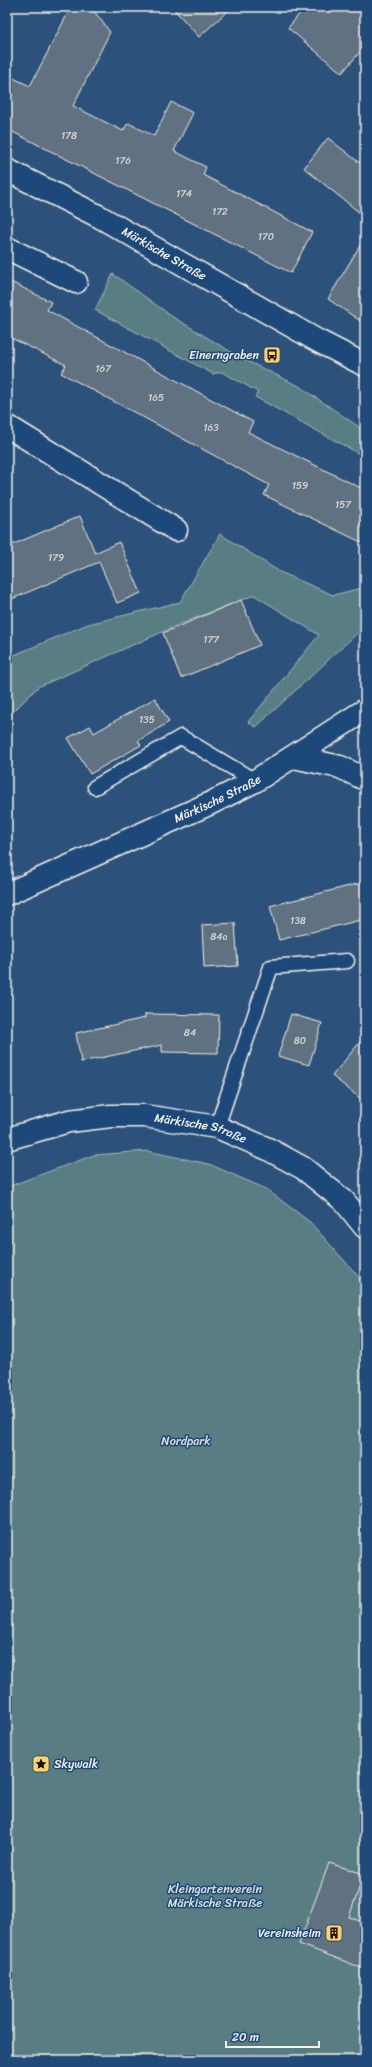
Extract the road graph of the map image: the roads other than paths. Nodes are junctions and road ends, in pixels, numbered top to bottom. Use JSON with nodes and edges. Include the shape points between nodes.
{"nodes":[{"id":1,"x":7,"y":170,"type":"edge"},
{"id":2,"x":7,"y":248,"type":"edge"},
{"id":3,"x":76,"y":282,"type":"dead end"},
{"id":4,"x":318,"y":341,"type":"junction"},
{"id":5,"x":365,"y":365,"type":"edge"},
{"id":6,"x":365,"y":377,"type":"edge"},
{"id":7,"x":7,"y":426,"type":"edge"},
{"id":8,"x":176,"y":530,"type":"dead end"},
{"id":9,"x":365,"y":695,"type":"edge"},
{"id":10,"x":365,"y":710,"type":"edge"},
{"id":11,"x":294,"y":757,"type":"junction"},
{"id":12,"x":365,"y":779,"type":"edge"},
{"id":13,"x":255,"y":781,"type":"junction"},
{"id":14,"x":95,"y":787,"type":"dead end"},
{"id":15,"x":7,"y":894,"type":"edge"},
{"id":16,"x":347,"y":961,"type":"dead end"},
{"id":17,"x":217,"y":1127,"type":"junction"},
{"id":18,"x":7,"y":1139,"type":"edge"},
{"id":19,"x":365,"y":1227,"type":"edge"}],
"edges":[{"from":1,"to":4,"type":"main road","name":"Märkische Straße","via":[[100,217]]},
{"from":2,"to":3,"type":"main road"},
{"from":4,"to":5,"type":"main road","name":"Märkische Straße"},
{"from":4,"to":6,"type":"main road","name":"Märkische Straße"},
{"from":7,"to":8,"type":"main road"},
{"from":9,"to":11,"type":"main road","name":"Märkische Straße"},
{"from":10,"to":11,"type":"main road","name":"Märkische Straße"},
{"from":11,"to":12,"type":"main road","via":[[340,767]]},
{"from":11,"to":13,"type":"main road","name":"Märkische Straße"},
{"from":13,"to":14,"type":"lane","via":[[182,737]]},
{"from":13,"to":15,"type":"main road","name":"Märkische Straße"},
{"from":16,"to":17,"type":"lane","via":[[271,968]]},
{"from":17,"to":18,"type":"main road","name":"Märkische Straße","via":[[144,1116],[111,1116],[69,1121]]},
{"from":17,"to":19,"type":"main road","name":"Märkische Straße","via":[[268,1149],[303,1168],[344,1201]]}]}
